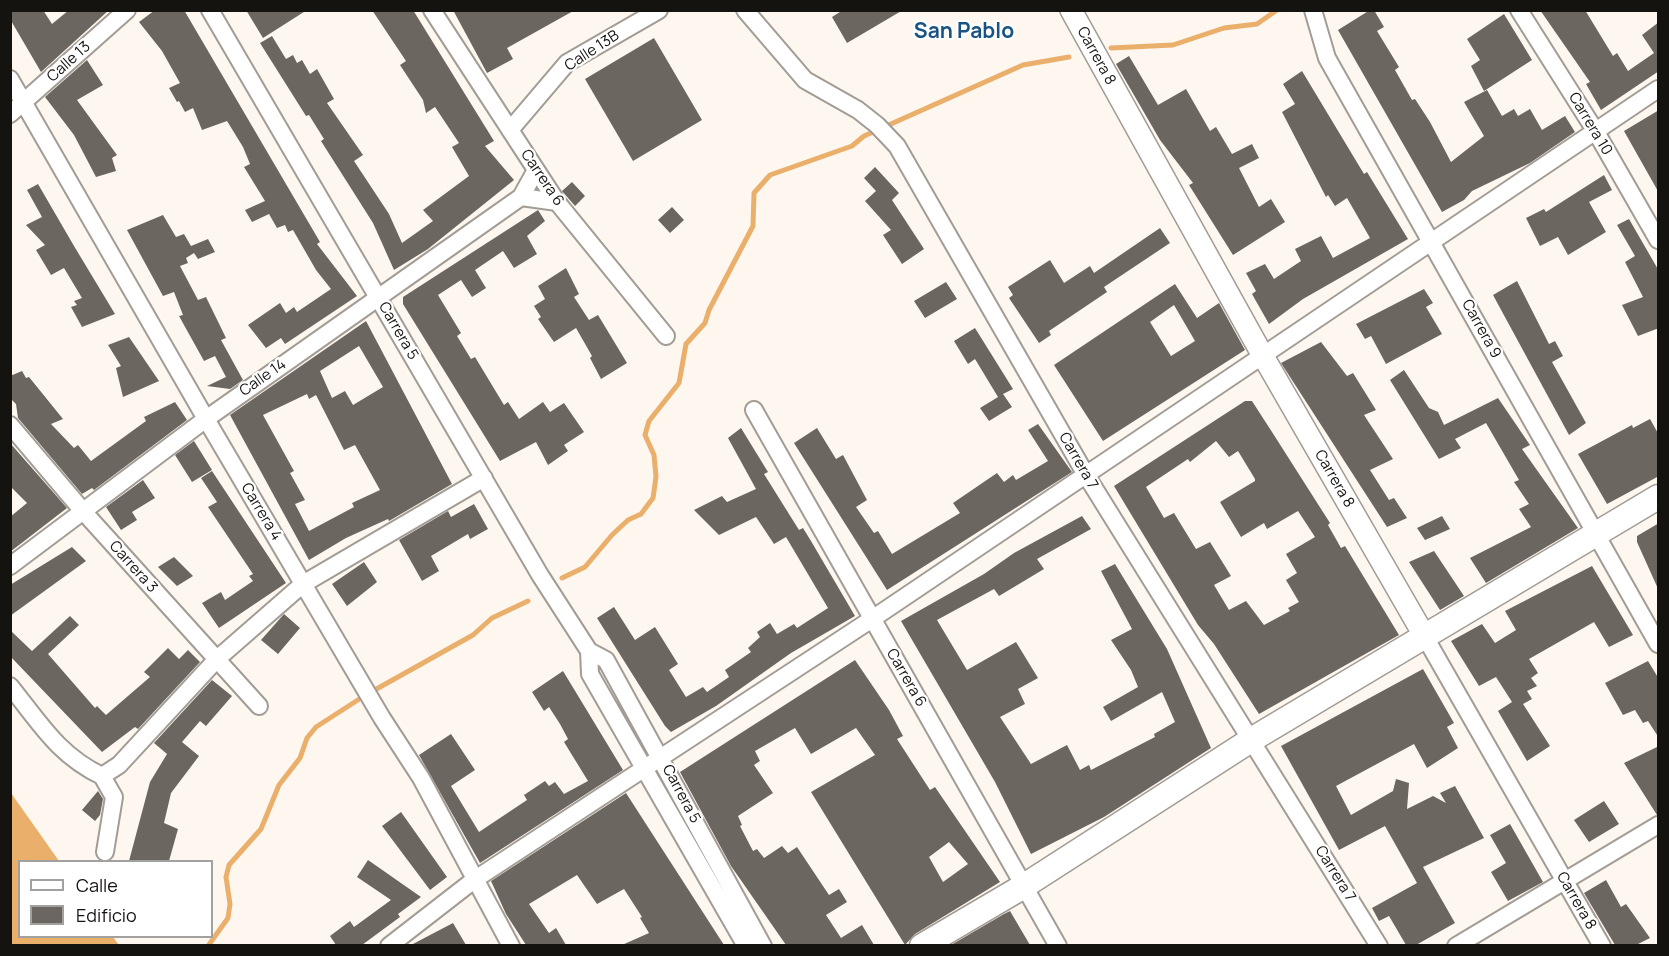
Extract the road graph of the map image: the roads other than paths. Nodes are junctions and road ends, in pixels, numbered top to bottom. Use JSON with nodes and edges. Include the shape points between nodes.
{"nodes":[{"id":1,"x":127,"y":10,"type":"edge"},
{"id":2,"x":210,"y":10,"type":"edge"},
{"id":3,"x":432,"y":10,"type":"edge"},
{"id":4,"x":659,"y":10,"type":"edge"},
{"id":5,"x":745,"y":10,"type":"edge"},
{"id":6,"x":1313,"y":10,"type":"edge"},
{"id":7,"x":1519,"y":10,"type":"edge"},
{"id":8,"x":1076,"y":12,"type":"edge"},
{"id":9,"x":10,"y":79,"type":"edge"},
{"id":10,"x":1659,"y":90,"type":"edge"},
{"id":11,"x":24,"y":102,"type":"junction"},
{"id":12,"x":10,"y":114,"type":"edge"},
{"id":13,"x":510,"y":130,"type":"junction"},
{"id":14,"x":1596,"y":132,"type":"junction"},
{"id":15,"x":536,"y":170,"type":"junction"},
{"id":16,"x":521,"y":197,"type":"junction"},
{"id":17,"x":557,"y":202,"type":"junction"},
{"id":18,"x":1659,"y":240,"type":"edge"},
{"id":19,"x":1432,"y":243,"type":"junction"},
{"id":20,"x":378,"y":297,"type":"junction"},
{"id":21,"x":666,"y":336,"type":"dead end"},
{"id":22,"x":1263,"y":356,"type":"junction"},
{"id":23,"x":754,"y":410,"type":"dead end"},
{"id":24,"x":206,"y":419,"type":"junction"},
{"id":25,"x":10,"y":425,"type":"edge"},
{"id":26,"x":1086,"y":475,"type":"junction"},
{"id":27,"x":484,"y":478,"type":"junction"},
{"id":28,"x":1659,"y":497,"type":"edge"},
{"id":29,"x":82,"y":510,"type":"junction"},
{"id":30,"x":1596,"y":534,"type":"junction"},
{"id":31,"x":10,"y":566,"type":"edge"},
{"id":32,"x":303,"y":584,"type":"junction"},
{"id":33,"x":872,"y":619,"type":"junction"},
{"id":34,"x":1425,"y":637,"type":"junction"},
{"id":35,"x":1659,"y":644,"type":"edge"},
{"id":36,"x":589,"y":651,"type":"junction"},
{"id":37,"x":217,"y":659,"type":"junction"},
{"id":38,"x":10,"y":686,"type":"edge"},
{"id":39,"x":259,"y":706,"type":"dead end"},
{"id":40,"x":1251,"y":740,"type":"junction"},
{"id":41,"x":660,"y":757,"type":"junction"},
{"id":42,"x":645,"y":768,"type":"junction"},
{"id":43,"x":102,"y":776,"type":"junction"},
{"id":44,"x":1659,"y":825,"type":"edge"},
{"id":45,"x":105,"y":852,"type":"dead end"},
{"id":46,"x":474,"y":880,"type":"junction"},
{"id":47,"x":1564,"y":880,"type":"junction"},
{"id":48,"x":1024,"y":886,"type":"junction"},
{"id":49,"x":389,"y":945,"type":"edge"},
{"id":50,"x":511,"y":945,"type":"edge"},
{"id":51,"x":746,"y":945,"type":"edge"},
{"id":52,"x":763,"y":945,"type":"edge"},
{"id":53,"x":922,"y":945,"type":"edge"},
{"id":54,"x":1058,"y":945,"type":"edge"},
{"id":55,"x":1379,"y":945,"type":"edge"},
{"id":56,"x":1456,"y":945,"type":"edge"},
{"id":57,"x":1602,"y":945,"type":"edge"}],
"edges":[{"from":1,"to":11,"type":"street","name":"Calle 13"},
{"from":2,"to":20,"type":"street","name":"Carrera 5"},
{"from":3,"to":13,"type":"street","name":"Carrera 6"},
{"from":4,"to":13,"type":"street","name":"Calle 13B","via":[[567,63]]},
{"from":5,"to":26,"type":"street","name":"Carrera 7","via":[[805,80],[877,124],[897,146]]},
{"from":6,"to":19,"type":"street","name":"Carrera 9","via":[[1327,58]]},
{"from":7,"to":14,"type":"street","name":"Carrera 10"},
{"from":8,"to":22,"type":"street","name":"Carrera 8"},
{"from":9,"to":11,"type":"street","name":"Carrera 4"},
{"from":10,"to":14,"type":"street"},
{"from":11,"to":12,"type":"street","name":"Calle 13"},
{"from":11,"to":24,"type":"street","name":"Carrera 4"},
{"from":13,"to":15,"type":"street","name":"Carrera 6"},
{"from":14,"to":18,"type":"street","name":"Carrera 10"},
{"from":14,"to":19,"type":"street"},
{"from":15,"to":16,"type":"street","name":"Calle 14"},
{"from":15,"to":17,"type":"street","name":"Carrera 6"},
{"from":16,"to":17,"type":"street"},
{"from":16,"to":20,"type":"street","name":"Calle 14"},
{"from":17,"to":21,"type":"street","name":"Carrera 6"},
{"from":19,"to":22,"type":"street"},
{"from":19,"to":30,"type":"street","name":"Carrera 9"},
{"from":20,"to":24,"type":"street","name":"Calle 14"},
{"from":20,"to":27,"type":"street","name":"Carrera 5"},
{"from":22,"to":26,"type":"street"},
{"from":22,"to":34,"type":"street","name":"Carrera 8"},
{"from":23,"to":33,"type":"street","name":"Carrera 6"},
{"from":24,"to":29,"type":"street","name":"Calle 14"},
{"from":24,"to":32,"type":"street","name":"Carrera 4"},
{"from":25,"to":29,"type":"street","name":"Carrera 3"},
{"from":26,"to":33,"type":"street"},
{"from":26,"to":40,"type":"street","name":"Carrera 7"},
{"from":27,"to":32,"type":"street"},
{"from":27,"to":36,"type":"street","name":"Carrera 5"},
{"from":28,"to":30,"type":"main road"},
{"from":29,"to":31,"type":"street","name":"Calle 14"},
{"from":29,"to":37,"type":"street","name":"Carrera 3"},
{"from":30,"to":34,"type":"main road"},
{"from":30,"to":35,"type":"street","name":"Carrera 9"},
{"from":32,"to":37,"type":"street"},
{"from":32,"to":46,"type":"street","name":"Carrera 4","via":[[421,778]]},
{"from":33,"to":41,"type":"street"},
{"from":33,"to":48,"type":"street","name":"Carrera 6"},
{"from":34,"to":40,"type":"main road"},
{"from":34,"to":47,"type":"street","name":"Carrera 8"},
{"from":36,"to":41,"type":"street","name":"Carrera 5","via":[[606,660]]},
{"from":36,"to":42,"type":"street","name":"Carrera 5","via":[[590,674]]},
{"from":37,"to":39,"type":"street","name":"Carrera 3"},
{"from":37,"to":43,"type":"street","via":[[119,765]]},
{"from":38,"to":43,"type":"street","via":[[62,752]]},
{"from":40,"to":48,"type":"main road"},
{"from":40,"to":55,"type":"street","name":"Carrera 7"},
{"from":41,"to":42,"type":"street"},
{"from":41,"to":52,"type":"street","name":"Carrera 5"},
{"from":42,"to":46,"type":"street"},
{"from":42,"to":51,"type":"street","name":"Carrera 5"},
{"from":43,"to":45,"type":"street","via":[[114,797]]},
{"from":44,"to":47,"type":"street"},
{"from":46,"to":49,"type":"street"},
{"from":46,"to":50,"type":"street","name":"Carrera 4"},
{"from":47,"to":56,"type":"street"},
{"from":47,"to":57,"type":"street","name":"Carrera 8"},
{"from":48,"to":53,"type":"main road"},
{"from":48,"to":54,"type":"street","name":"Carrera 6"}]}
